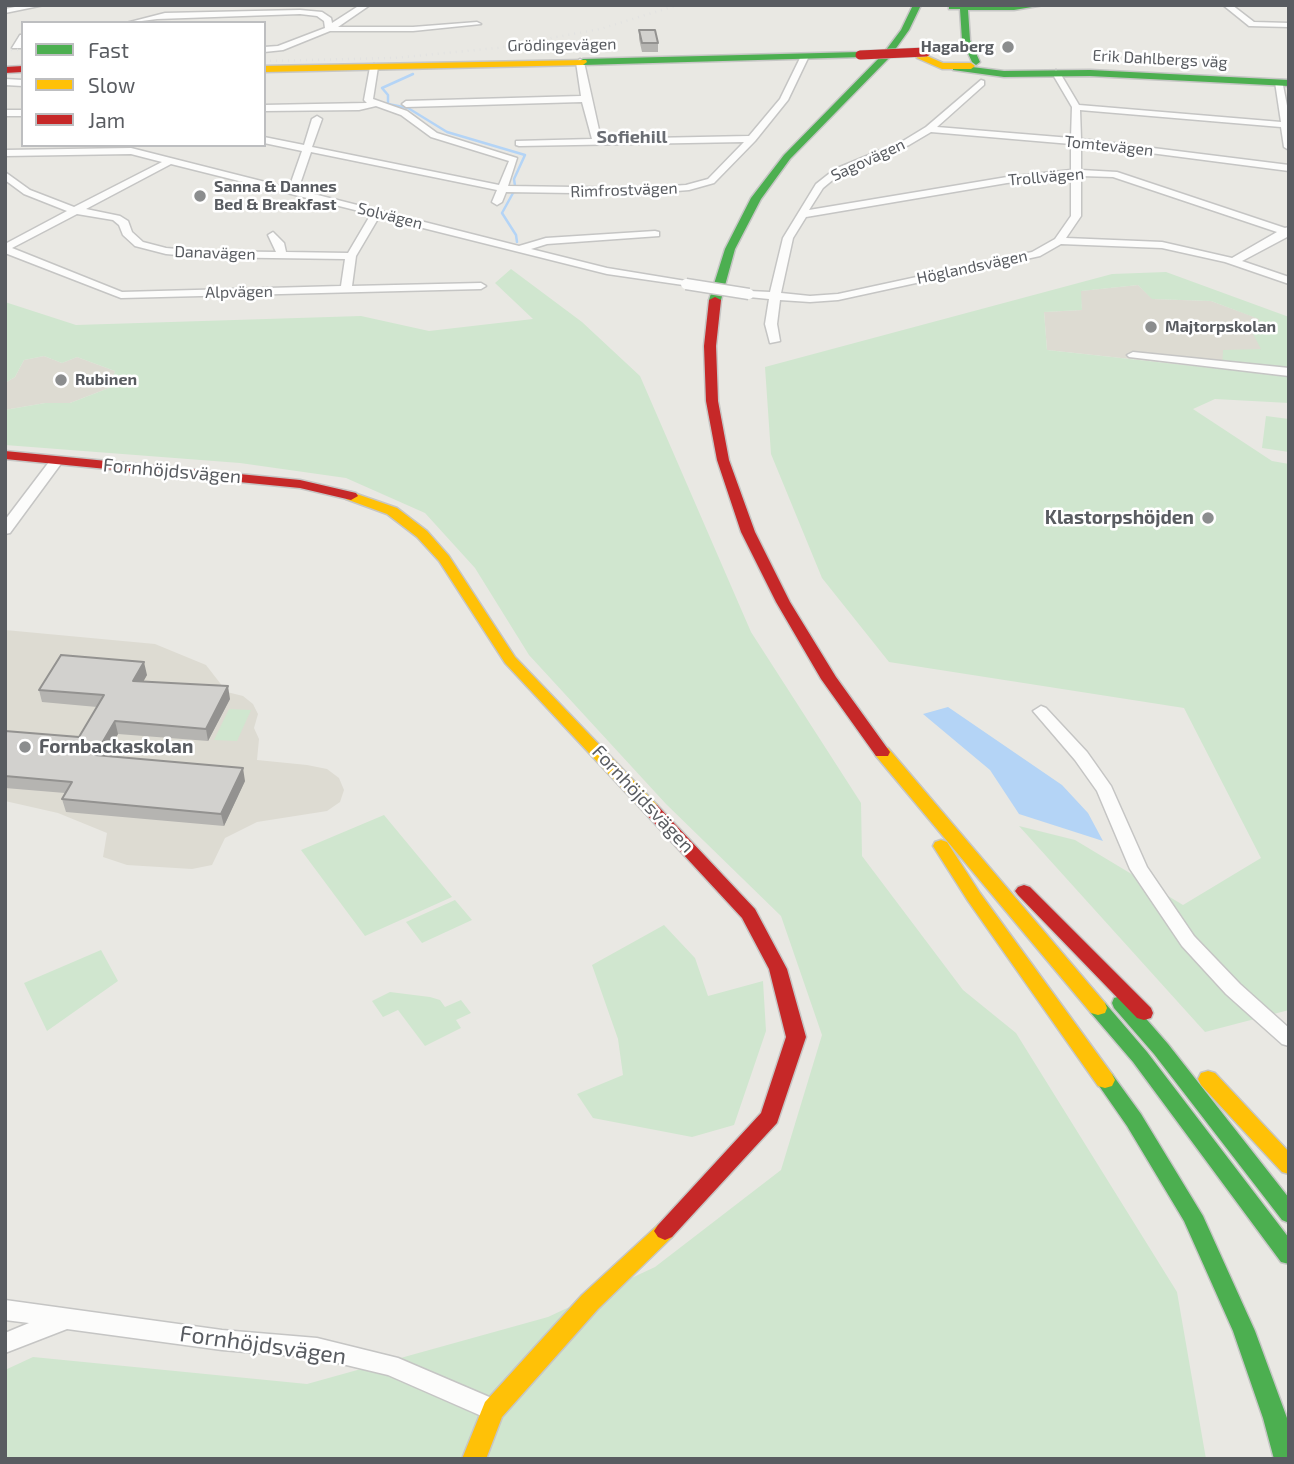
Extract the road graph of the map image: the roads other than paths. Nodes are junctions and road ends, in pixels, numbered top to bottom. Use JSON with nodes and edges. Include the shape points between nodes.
{"nodes":[{"id":1,"x":40,"y":5,"type":"edge"},
{"id":2,"x":186,"y":5,"type":"edge"},
{"id":3,"x":366,"y":5,"type":"edge"},
{"id":4,"x":916,"y":5,"type":"edge"},
{"id":5,"x":927,"y":5,"type":"edge"},
{"id":6,"x":1040,"y":5,"type":"edge"},
{"id":7,"x":1227,"y":5,"type":"edge"},
{"id":8,"x":958,"y":6,"type":"edge"},
{"id":9,"x":5,"y":11,"type":"edge"},
{"id":10,"x":158,"y":17,"type":"junction"},
{"id":11,"x":139,"y":21,"type":"edge"},
{"id":12,"x":477,"y":24,"type":"dead end"},
{"id":13,"x":1289,"y":25,"type":"edge"},
{"id":14,"x":329,"y":29,"type":"junction"},
{"id":15,"x":266,"y":50,"type":"edge"},
{"id":16,"x":932,"y":54,"type":"junction"},
{"id":17,"x":805,"y":57,"type":"junction"},
{"id":18,"x":975,"y":59,"type":"junction"},
{"id":19,"x":580,"y":62,"type":"junction"},
{"id":20,"x":374,"y":66,"type":"junction"},
{"id":21,"x":956,"y":68,"type":"junction"},
{"id":22,"x":266,"y":69,"type":"edge"},
{"id":23,"x":1029,"y":73,"type":"junction"},
{"id":24,"x":1056,"y":73,"type":"junction"},
{"id":25,"x":981,"y":83,"type":"dead end"},
{"id":26,"x":1284,"y":83,"type":"edge"},
{"id":27,"x":586,"y":99,"type":"junction"},
{"id":28,"x":376,"y":103,"type":"junction"},
{"id":29,"x":406,"y":104,"type":"dead end"},
{"id":30,"x":1076,"y":107,"type":"junction"},
{"id":31,"x":266,"y":108,"type":"edge"},
{"id":32,"x":317,"y":119,"type":"dead end"},
{"id":33,"x":1286,"y":125,"type":"junction"},
{"id":34,"x":929,"y":129,"type":"junction"},
{"id":35,"x":752,"y":139,"type":"junction"},
{"id":36,"x":266,"y":140,"type":"edge"},
{"id":37,"x":1076,"y":141,"type":"junction"},
{"id":38,"x":597,"y":142,"type":"junction"},
{"id":39,"x":519,"y":143,"type":"dead end"},
{"id":40,"x":1289,"y":147,"type":"edge"},
{"id":41,"x":125,"y":148,"type":"edge"},
{"id":42,"x":309,"y":150,"type":"junction"},
{"id":43,"x":5,"y":153,"type":"edge"},
{"id":44,"x":49,"y":153,"type":"junction"},
{"id":45,"x":170,"y":161,"type":"junction"},
{"id":46,"x":5,"y":164,"type":"edge"},
{"id":47,"x":1289,"y":168,"type":"edge"},
{"id":48,"x":1075,"y":173,"type":"junction"},
{"id":49,"x":5,"y":175,"type":"edge"},
{"id":50,"x":505,"y":189,"type":"junction"},
{"id":51,"x":293,"y":191,"type":"junction"},
{"id":52,"x":498,"y":202,"type":"dead end"},
{"id":53,"x":72,"y":210,"type":"junction"},
{"id":54,"x":377,"y":212,"type":"junction"},
{"id":55,"x":800,"y":215,"type":"junction"},
{"id":56,"x":1288,"y":232,"type":"edge"},
{"id":57,"x":273,"y":234,"type":"dead end"},
{"id":58,"x":655,"y":234,"type":"dead end"},
{"id":59,"x":1059,"y":241,"type":"junction"},
{"id":60,"x":5,"y":248,"type":"edge"},
{"id":61,"x":519,"y":248,"type":"junction"},
{"id":62,"x":282,"y":255,"type":"junction"},
{"id":63,"x":351,"y":256,"type":"junction"},
{"id":64,"x":1233,"y":262,"type":"junction"},
{"id":65,"x":1289,"y":281,"type":"edge"},
{"id":66,"x":481,"y":286,"type":"dead end"},
{"id":67,"x":346,"y":289,"type":"junction"},
{"id":68,"x":775,"y":297,"type":"junction"},
{"id":69,"x":774,"y":341,"type":"dead end"},
{"id":70,"x":1133,"y":355,"type":"dead end"},
{"id":71,"x":1289,"y":372,"type":"edge"},
{"id":72,"x":729,"y":403,"type":"dead end"},
{"id":73,"x":5,"y":456,"type":"edge"},
{"id":74,"x":57,"y":461,"type":"junction"},
{"id":75,"x":5,"y":530,"type":"edge"},
{"id":76,"x":801,"y":600,"type":"dead end"},
{"id":77,"x":814,"y":621,"type":"dead end"},
{"id":78,"x":1041,"y":711,"type":"dead end"},
{"id":79,"x":883,"y":754,"type":"junction"},
{"id":80,"x":1289,"y":1039,"type":"edge"},
{"id":81,"x":1289,"y":1166,"type":"edge"},
{"id":82,"x":1289,"y":1214,"type":"edge"},
{"id":83,"x":1289,"y":1255,"type":"edge"},
{"id":84,"x":5,"y":1310,"type":"edge"},
{"id":85,"x":65,"y":1319,"type":"junction"},
{"id":86,"x":5,"y":1343,"type":"edge"},
{"id":87,"x":494,"y":1410,"type":"junction"},
{"id":88,"x":474,"y":1459,"type":"edge"},
{"id":89,"x":1286,"y":1459,"type":"edge"}],
"edges":[{"from":1,"to":9,"type":"street"},
{"from":2,"to":10,"type":"street"},
{"from":3,"to":14,"type":"street"},
{"from":4,"to":79,"type":"main road","via":[[886,56],[787,157],[756,198],[730,249],[714,305],[710,346],[712,401],[723,460],[748,531],[783,603],[829,679]]},
{"from":5,"to":72,"type":"main road","via":[[916,32],[898,56],[800,158],[769,199],[754,229],[730,305],[725,346]]},
{"from":6,"to":8,"type":"main road"},
{"from":7,"to":13,"type":"street","via":[[1252,24]]},
{"from":8,"to":16,"type":"main road","via":[[958,44]]},
{"from":8,"to":18,"type":"main road"},
{"from":10,"to":11,"type":"street"},
{"from":10,"to":14,"type":"street","via":[[300,12],[319,14],[328,20]]},
{"from":12,"to":14,"type":"street"},
{"from":14,"to":15,"type":"street"},
{"from":16,"to":17,"type":"main road","name":"Grödingevägen","bridge":true},
{"from":16,"to":18,"type":"main road","name":"Grödingevägen"},
{"from":16,"to":21,"type":"main road","name":"Grödingevägen","via":[[937,65]]},
{"from":17,"to":19,"type":"main road","name":"Grödingevägen"},
{"from":17,"to":35,"type":"street","name":"Rimfrostvägen","via":[[784,100]]},
{"from":18,"to":21,"type":"main road"},
{"from":18,"to":23,"type":"main road","name":"Erik Dahlbergs väg","via":[[997,71]]},
{"from":19,"to":20,"type":"main road","name":"Grödingevägen"},
{"from":19,"to":27,"type":"street"},
{"from":20,"to":22,"type":"main road","name":"Grödingevägen"},
{"from":20,"to":28,"type":"street","via":[[367,96]]},
{"from":21,"to":23,"type":"main road","name":"Erik Dahlbergs väg"},
{"from":23,"to":24,"type":"main road","name":"Erik Dahlbergs väg"},
{"from":24,"to":26,"type":"main road","name":"Erik Dahlbergs väg"},
{"from":24,"to":30,"type":"street"},
{"from":25,"to":34,"type":"street","name":"Sagovägen"},
{"from":26,"to":33,"type":"street"},
{"from":27,"to":29,"type":"street"},
{"from":27,"to":38,"type":"street"},
{"from":28,"to":31,"type":"street"},
{"from":28,"to":50,"type":"street","via":[[404,113],[434,135],[510,156],[514,160]]},
{"from":30,"to":33,"type":"street"},
{"from":30,"to":37,"type":"street"},
{"from":32,"to":42,"type":"street"},
{"from":33,"to":40,"type":"street"},
{"from":34,"to":37,"type":"street","name":"Tomtevägen"},
{"from":34,"to":55,"type":"street","name":"Sagovägen","via":[[838,171],[819,186]]},
{"from":35,"to":38,"type":"street"},
{"from":35,"to":50,"type":"street","name":"Rimfrostvägen","via":[[711,181],[686,188]]},
{"from":36,"to":42,"type":"street","name":"Rimfrostvägen"},
{"from":37,"to":47,"type":"street","name":"Tomtevägen"},
{"from":37,"to":48,"type":"street"},
{"from":38,"to":39,"type":"street"},
{"from":41,"to":44,"type":"street","name":"Solvägen"},
{"from":41,"to":45,"type":"street","name":"Solvägen"},
{"from":42,"to":50,"type":"street","name":"Rimfrostvägen"},
{"from":42,"to":51,"type":"street"},
{"from":43,"to":44,"type":"street","name":"Solvägen"},
{"from":44,"to":46,"type":"street"},
{"from":45,"to":51,"type":"street","name":"Solvägen"},
{"from":45,"to":53,"type":"street"},
{"from":48,"to":55,"type":"street","name":"Trollvägen"},
{"from":48,"to":56,"type":"street","name":"Trollvägen","via":[[1114,174]]},
{"from":48,"to":59,"type":"street","via":[[1076,216]]},
{"from":49,"to":53,"type":"street","name":"Danavägen","via":[[27,192]]},
{"from":50,"to":52,"type":"street"},
{"from":51,"to":54,"type":"street","name":"Solvägen"},
{"from":53,"to":60,"type":"street"},
{"from":53,"to":62,"type":"street","name":"Danavägen","via":[[116,218],[139,244],[166,251]]},
{"from":54,"to":61,"type":"street","name":"Solvägen"},
{"from":54,"to":63,"type":"street"},
{"from":55,"to":68,"type":"street","name":"Sagovägen","via":[[788,238]]},
{"from":56,"to":64,"type":"street"},
{"from":57,"to":62,"type":"street","name":"Danavägen"},
{"from":58,"to":61,"type":"street","via":[[546,241]]},
{"from":59,"to":64,"type":"street","name":"Höglandsvägen","via":[[1161,245]]},
{"from":59,"to":68,"type":"street","name":"Höglandsvägen","via":[[1036,254],[838,297]]},
{"from":60,"to":67,"type":"street","name":"Alpvägen","via":[[121,295]]},
{"from":61,"to":68,"type":"street","name":"Solvägen","bridge":true,"via":[[607,271]]},
{"from":62,"to":63,"type":"street","name":"Danavägen"},
{"from":63,"to":67,"type":"street"},
{"from":64,"to":65,"type":"street","name":"Höglandsvägen"},
{"from":66,"to":67,"type":"street","name":"Alpvägen"},
{"from":68,"to":69,"type":"street","name":"Sagovägen"},
{"from":70,"to":71,"type":"street"},
{"from":73,"to":74,"type":"main road","name":"Fornhöjdsvägen"},
{"from":74,"to":75,"type":"street"},
{"from":74,"to":87,"type":"main road","name":"Fornhöjdsvägen","via":[[300,484],[392,511],[444,559],[510,660],[749,914],[778,969],[796,1037],[770,1118],[680,1218],[590,1303]]},
{"from":76,"to":77,"type":"main road"},
{"from":78,"to":80,"type":"street","via":[[1105,790],[1139,869],[1188,941]]},
{"from":79,"to":83,"type":"main road","via":[[1140,1057]]},
{"from":79,"to":89,"type":"main road","via":[[974,898],[1134,1120],[1192,1216],[1244,1331]]},
{"from":81,"to":82,"type":"main road","via":[[1019,886],[1161,1049]]},
{"from":84,"to":85,"type":"street","name":"Fornhöjdsvägen"},
{"from":85,"to":86,"type":"street","name":"Fornhöjdsvägen"},
{"from":85,"to":87,"type":"street","name":"Fornhöjdsvägen","via":[[317,1348],[390,1365]]},
{"from":87,"to":88,"type":"main road","name":"Fornhöjdsvägen"}]}
